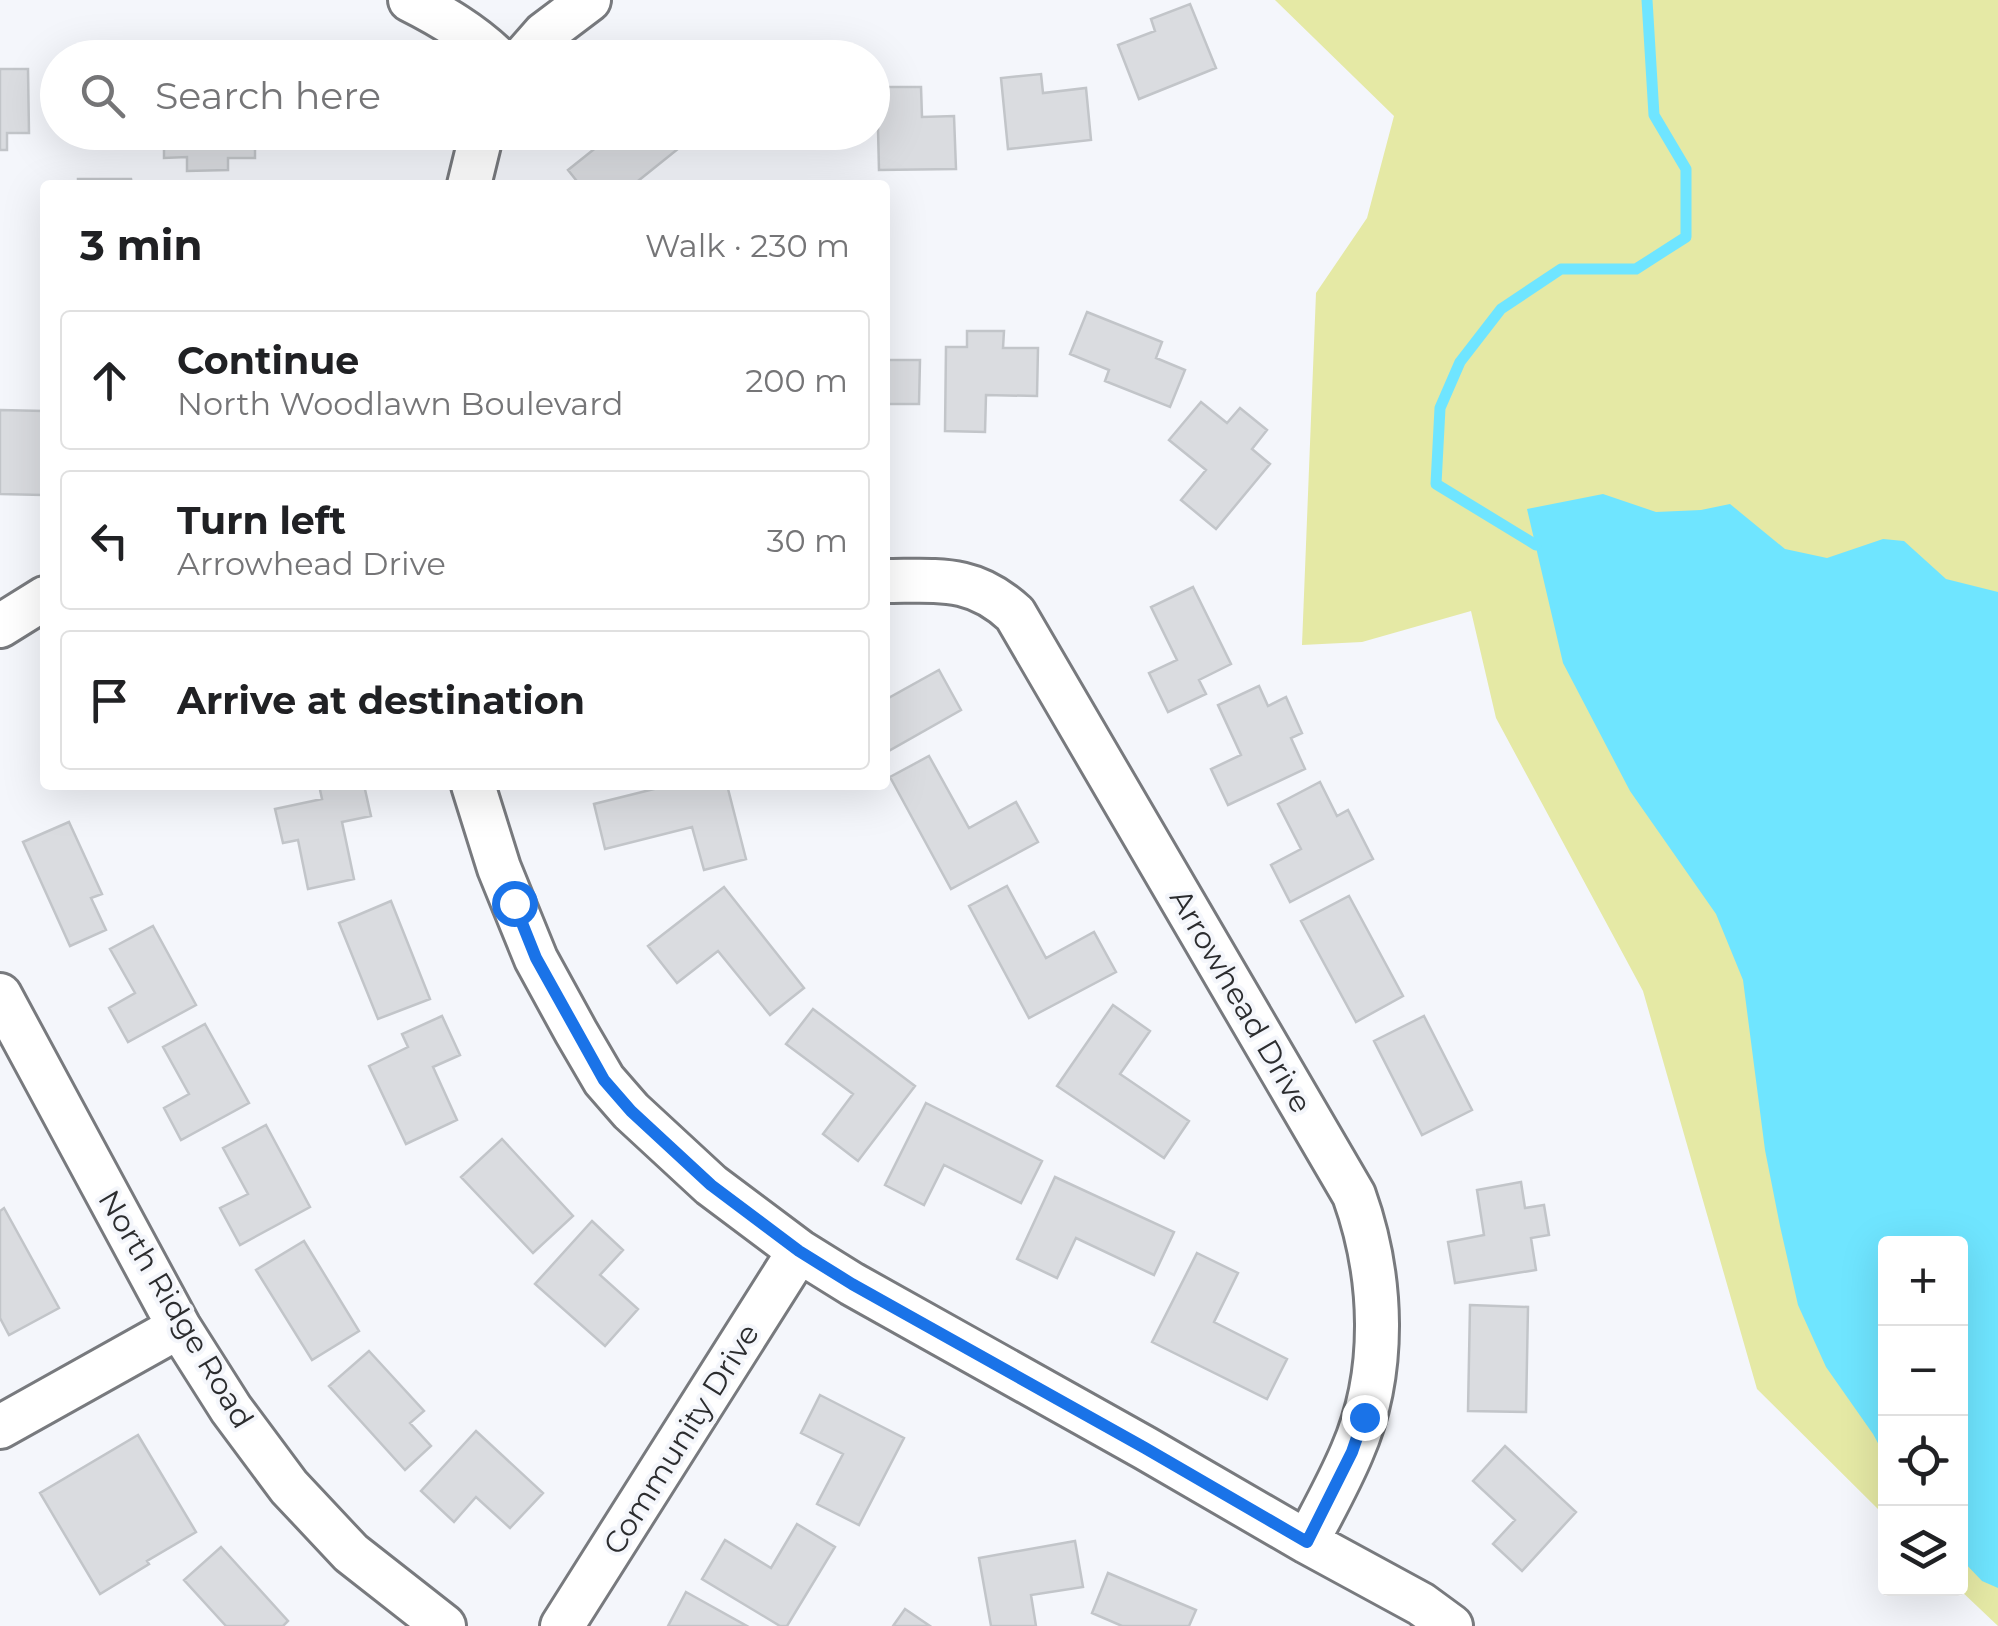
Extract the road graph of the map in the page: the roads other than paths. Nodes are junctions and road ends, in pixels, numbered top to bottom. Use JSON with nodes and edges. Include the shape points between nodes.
{"nodes":[{"id":1,"x":410,"y":0,"type":"edge"},
{"id":2,"x":589,"y":0,"type":"edge"},
{"id":3,"x":477,"y":40,"type":"edge"},
{"id":4,"x":538,"y":40,"type":"edge"},
{"id":5,"x":478,"y":150,"type":"edge"},
{"id":6,"x":470,"y":180,"type":"edge"},
{"id":7,"x":890,"y":580,"type":"edge"},
{"id":8,"x":40,"y":601,"type":"edge"},
{"id":9,"x":0,"y":626,"type":"edge"},
{"id":10,"x":474,"y":790,"type":"edge"},
{"id":11,"x":0,"y":995,"type":"edge"},
{"id":12,"x":799,"y":1251,"type":"junction"},
{"id":13,"x":180,"y":1326,"type":"junction"},
{"id":14,"x":0,"y":1427,"type":"edge"},
{"id":15,"x":1307,"y":1542,"type":"junction"},
{"id":16,"x":444,"y":1626,"type":"edge"},
{"id":17,"x":562,"y":1626,"type":"edge"},
{"id":18,"x":1451,"y":1626,"type":"edge"}],
"edges":[{"from":1,"to":3,"type":"street"},
{"from":2,"to":4,"type":"street"},
{"from":5,"to":6,"type":"street"},
{"from":7,"to":15,"type":"street","name":"Arrowhead Drive","via":[[968,584],[1016,614],[1354,1196],[1372,1256],[1378,1318],[1373,1380],[1352,1452]]},
{"from":8,"to":9,"type":"street"},
{"from":10,"to":12,"type":"street","via":[[536,958],[604,1080],[711,1185]]},
{"from":11,"to":13,"type":"street","name":"North Ridge Road"},
{"from":12,"to":15,"type":"street"},
{"from":12,"to":17,"type":"street","name":"Community Drive"},
{"from":13,"to":14,"type":"street"},
{"from":13,"to":16,"type":"street","name":"North Ridge Road","via":[[290,1487],[350,1554]]},
{"from":15,"to":18,"type":"street"}]}
